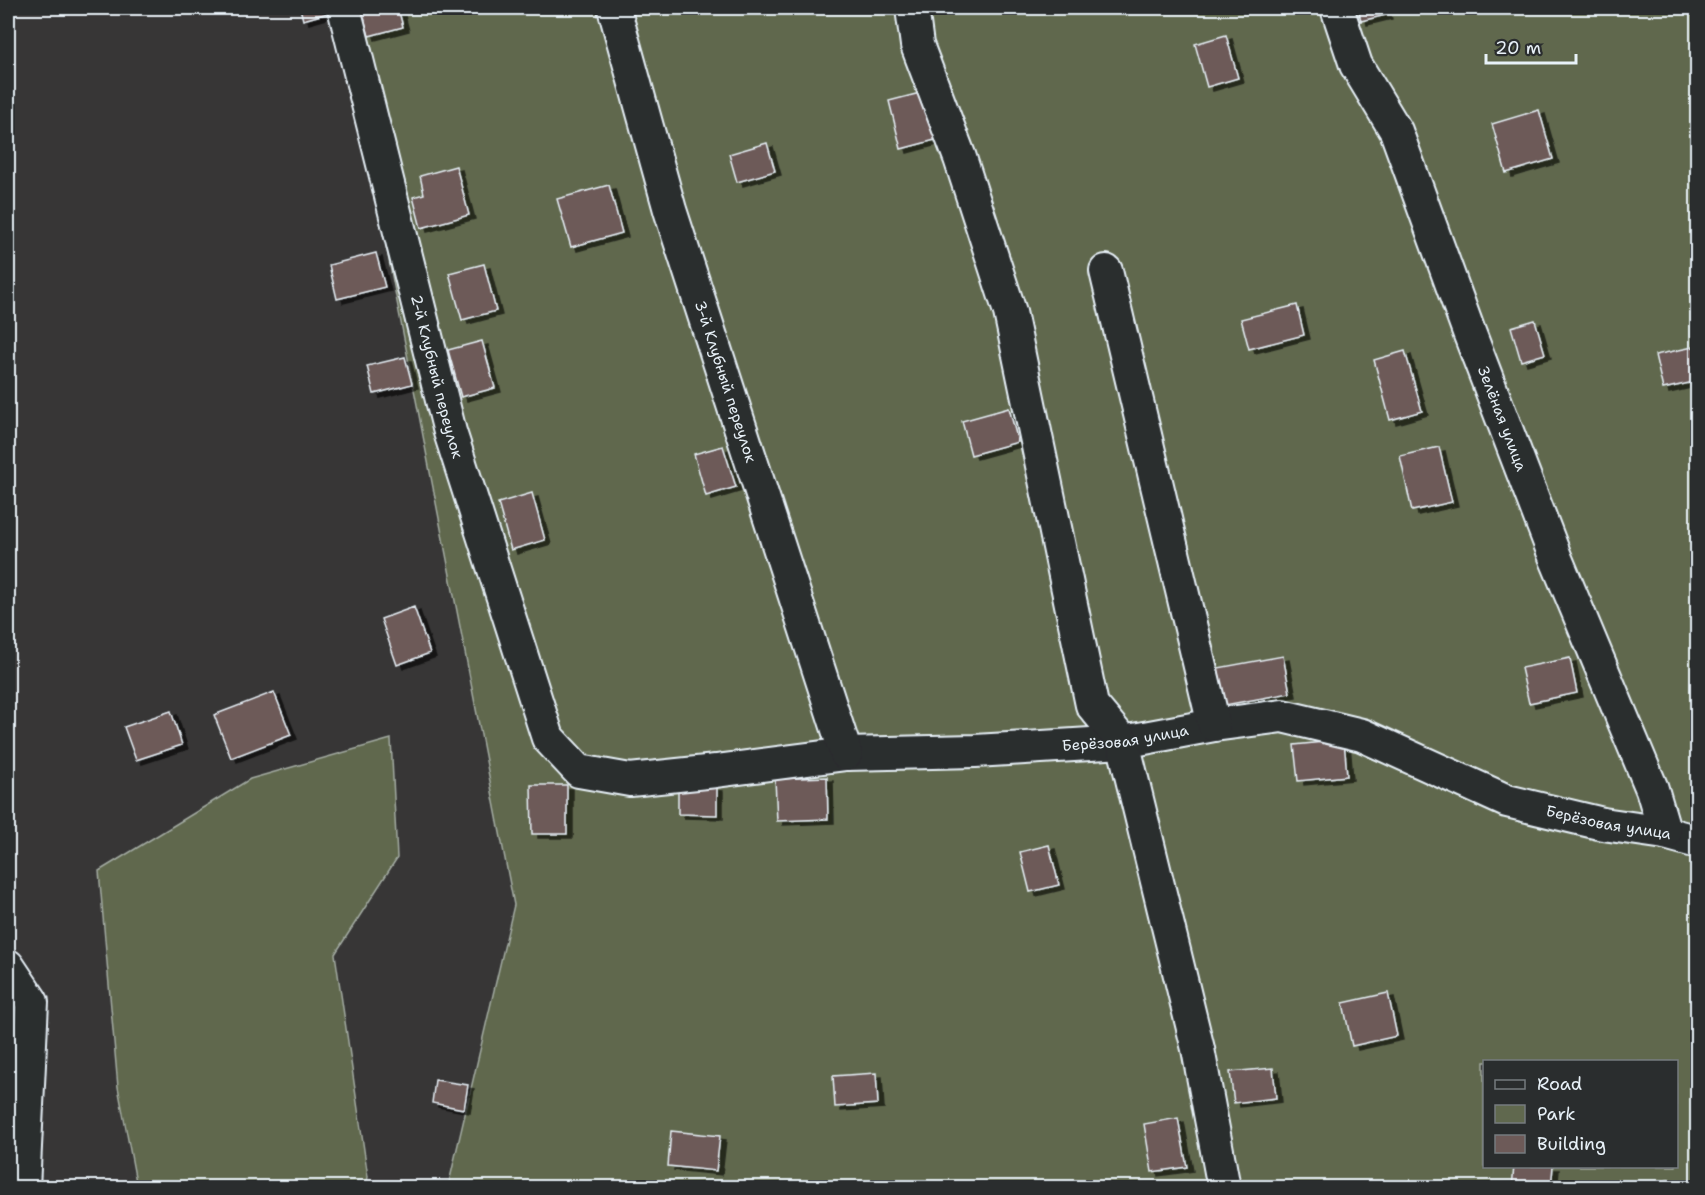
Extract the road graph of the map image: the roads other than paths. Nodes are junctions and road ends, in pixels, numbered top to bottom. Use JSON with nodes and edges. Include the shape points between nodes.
{"nodes":[{"id":1,"x":345,"y":8,"type":"edge"},
{"id":2,"x":614,"y":8,"type":"edge"},
{"id":3,"x":912,"y":8,"type":"edge"},
{"id":4,"x":1337,"y":8,"type":"edge"},
{"id":5,"x":1106,"y":271,"type":"dead end"},
{"id":6,"x":1214,"y":725,"type":"junction"},
{"id":7,"x":548,"y":738,"type":"joint"},
{"id":8,"x":1123,"y":742,"type":"junction"},
{"id":9,"x":846,"y":754,"type":"junction"},
{"id":10,"x":1665,"y":833,"type":"junction"},
{"id":11,"x":1698,"y":842,"type":"edge"},
{"id":12,"x":8,"y":966,"type":"edge"},
{"id":13,"x":23,"y":1188,"type":"edge"},
{"id":14,"x":1224,"y":1188,"type":"edge"}],
"edges":[{"from":1,"to":7,"type":"street","name":"2-й Клубный переулок","via":[[450,432]]},
{"from":2,"to":9,"type":"street","name":"3-й Клубный переулок","via":[[670,210]]},
{"from":3,"to":8,"type":"street","via":[[917,45],[960,158],[1010,312],[1092,705]]},
{"from":4,"to":10,"type":"street","name":"Зелёная улица","via":[[1356,65],[1396,132],[1557,559],[1652,789]]},
{"from":5,"to":6,"type":"street"},
{"from":6,"to":8,"type":"street","name":"Берёзовая улица"},
{"from":6,"to":10,"type":"street","name":"Берёзовая улица","via":[[1282,716],[1362,735],[1507,801],[1603,824]]},
{"from":7,"to":9,"type":"street","name":"Берёзовая улица","via":[[579,771],[630,780]]},
{"from":8,"to":9,"type":"street","name":"Берёзовая улица"},
{"from":8,"to":14,"type":"street","via":[[1198,1049]]},
{"from":10,"to":11,"type":"street","name":"Берёзовая улица"},
{"from":12,"to":13,"type":"street","via":[[32,1002]]}]}
